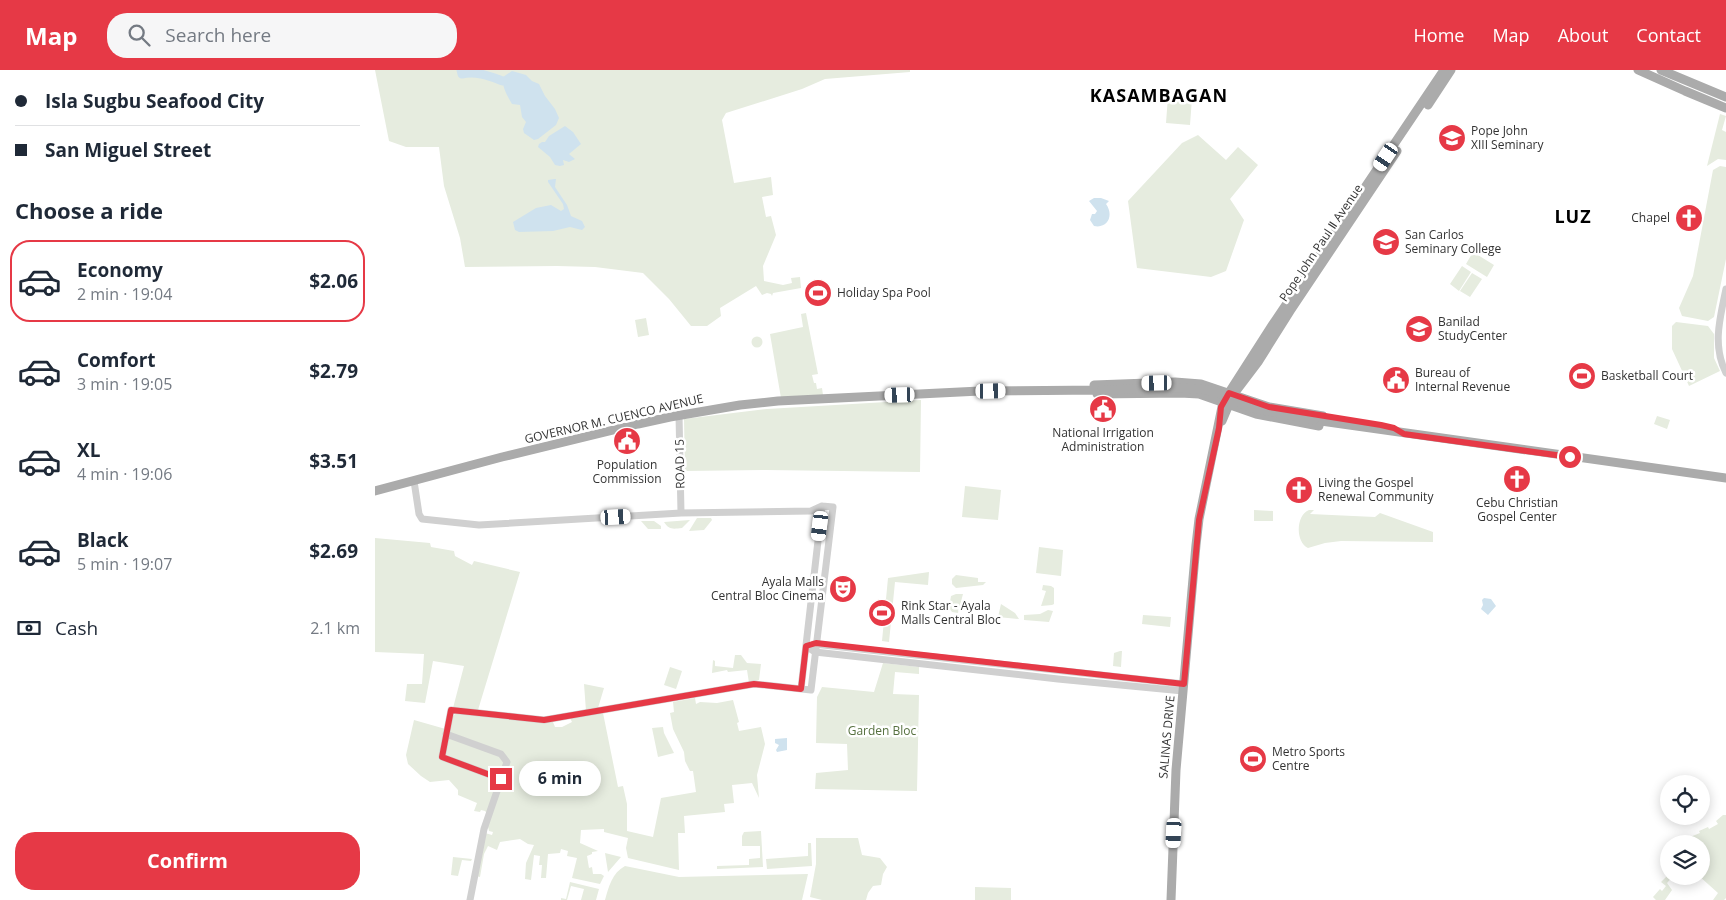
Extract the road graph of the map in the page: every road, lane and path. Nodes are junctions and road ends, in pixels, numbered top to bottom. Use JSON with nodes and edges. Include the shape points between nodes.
{"nodes":[{"id":1,"x":1444,"y":70,"type":"edge"},
{"id":2,"x":1451,"y":70,"type":"edge"},
{"id":3,"x":1638,"y":70,"type":"edge"},
{"id":4,"x":1661,"y":70,"type":"edge"},
{"id":5,"x":1726,"y":97,"type":"edge"},
{"id":6,"x":1726,"y":108,"type":"edge"},
{"id":7,"x":1726,"y":289,"type":"edge"},
{"id":8,"x":1726,"y":373,"type":"edge"},
{"id":9,"x":1240,"y":381,"type":"junction"},
{"id":10,"x":1202,"y":384,"type":"junction"},
{"id":11,"x":1043,"y":390,"type":"junction"},
{"id":12,"x":1199,"y":394,"type":"junction"},
{"id":13,"x":1231,"y":394,"type":"junction"},
{"id":14,"x":1253,"y":402,"type":"junction"},
{"id":15,"x":1226,"y":403,"type":"junction"},
{"id":16,"x":1253,"y":413,"type":"junction"},
{"id":17,"x":679,"y":415,"type":"junction"},
{"id":18,"x":1404,"y":434,"type":"junction"},
{"id":19,"x":1617,"y":464,"type":"junction"},
{"id":20,"x":1726,"y":474,"type":"edge"},
{"id":21,"x":1726,"y":478,"type":"edge"},
{"id":22,"x":414,"y":481,"type":"junction"},
{"id":23,"x":1726,"y":484,"type":"edge"},
{"id":24,"x":375,"y":491,"type":"edge"},
{"id":25,"x":822,"y":506,"type":"junction"},
{"id":26,"x":811,"y":511,"type":"junction"},
{"id":27,"x":681,"y":513,"type":"junction"},
{"id":28,"x":821,"y":517,"type":"junction"},
{"id":29,"x":831,"y":518,"type":"junction"},
{"id":30,"x":816,"y":643,"type":"junction"},
{"id":31,"x":806,"y":646,"type":"junction"},
{"id":32,"x":815,"y":652,"type":"junction"},
{"id":33,"x":1183,"y":687,"type":"junction"},
{"id":34,"x":801,"y":689,"type":"junction"},
{"id":35,"x":446,"y":734,"type":"junction"},
{"id":36,"x":501,"y":779,"type":"junction"},
{"id":37,"x":470,"y":900,"type":"edge"},
{"id":38,"x":1171,"y":900,"type":"edge"}],
"edges":[{"from":1,"to":9,"type":"main road","name":"Pope John Paul Ⅱ Avenue"},
{"from":2,"to":9,"type":"main road","name":"Pope John Paul Ⅱ Avenue","via":[[1258,362]]},
{"from":3,"to":6,"type":"main road"},
{"from":4,"to":5,"type":"main road"},
{"from":7,"to":8,"type":"street","via":[[1717,341]]},
{"from":9,"to":10,"type":"main road"},
{"from":9,"to":13,"type":"main road","name":"Pope John Paul Ⅱ Avenue"},
{"from":9,"to":14,"type":"main road","via":[[1245,394]]},
{"from":10,"to":11,"type":"main road","name":"GOVERNOR M. CUENCO AVENUE","via":[[1102,384]]},
{"from":10,"to":12,"type":"main road","via":[[1203,390]]},
{"from":10,"to":13,"type":"main road","name":"GOVERNOR M. CUENCO AVENUE"},
{"from":11,"to":12,"type":"main road","name":"GOVERNOR M. CUENCO AVENUE","via":[[1049,394]]},
{"from":11,"to":17,"type":"main road","name":"GOVERNOR M. CUENCO AVENUE","via":[[778,401]]},
{"from":11,"to":18,"type":"main road","name":"GOVERNOR M. CUENCO AVENUE","bridge":true,"via":[[1202,389],[1253,408]]},
{"from":12,"to":15,"type":"main road","name":"GOVERNOR M. CUENCO AVENUE"},
{"from":13,"to":14,"type":"main road","name":"GOVERNOR M. CUENCO AVENUE"},
{"from":13,"to":15,"type":"main road","name":"Pope John Paul Ⅱ Avenue"},
{"from":14,"to":16,"type":"main road"},
{"from":14,"to":18,"type":"main road","name":"GOVERNOR M. CUENCO AVENUE","via":[[1381,425]]},
{"from":15,"to":16,"type":"main road","name":"GOVERNOR M. CUENCO AVENUE"},
{"from":15,"to":33,"type":"main road","name":"SALINAS DRIVE","via":[[1199,520]]},
{"from":16,"to":18,"type":"main road","name":"GOVERNOR M. CUENCO AVENUE","via":[[1312,425]]},
{"from":17,"to":22,"type":"main road","name":"GOVERNOR M. CUENCO AVENUE"},
{"from":17,"to":27,"type":"street","name":"ROAD 15"},
{"from":18,"to":19,"type":"main road"},
{"from":19,"to":20,"type":"main road"},
{"from":19,"to":21,"type":"main road"},
{"from":19,"to":23,"type":"main road","via":[[1621,469]]},
{"from":22,"to":24,"type":"main road","name":"GOVERNOR M. CUENCO AVENUE"},
{"from":22,"to":27,"type":"street","via":[[422,520],[479,525]]},
{"from":25,"to":26,"type":"street"},
{"from":25,"to":28,"type":"street"},
{"from":25,"to":29,"type":"street","via":[[833,507]]},
{"from":26,"to":27,"type":"street"},
{"from":26,"to":28,"type":"street"},
{"from":28,"to":29,"type":"street"},
{"from":28,"to":31,"type":"street"},
{"from":29,"to":30,"type":"street"},
{"from":30,"to":31,"type":"street"},
{"from":30,"to":32,"type":"street"},
{"from":30,"to":33,"type":"street"},
{"from":31,"to":32,"type":"street"},
{"from":31,"to":34,"type":"street"},
{"from":32,"to":33,"type":"street","via":[[1058,679]]},
{"from":32,"to":34,"type":"street","via":[[811,690]]},
{"from":33,"to":38,"type":"main road","name":"SALINAS DRIVE"},
{"from":34,"to":35,"type":"street","via":[[754,684],[544,720],[451,710]]},
{"from":35,"to":36,"type":"street","via":[[442,757]]},
{"from":35,"to":36,"type":"street","via":[[501,754],[507,762]]},
{"from":36,"to":37,"type":"street","via":[[484,829]]}]}
